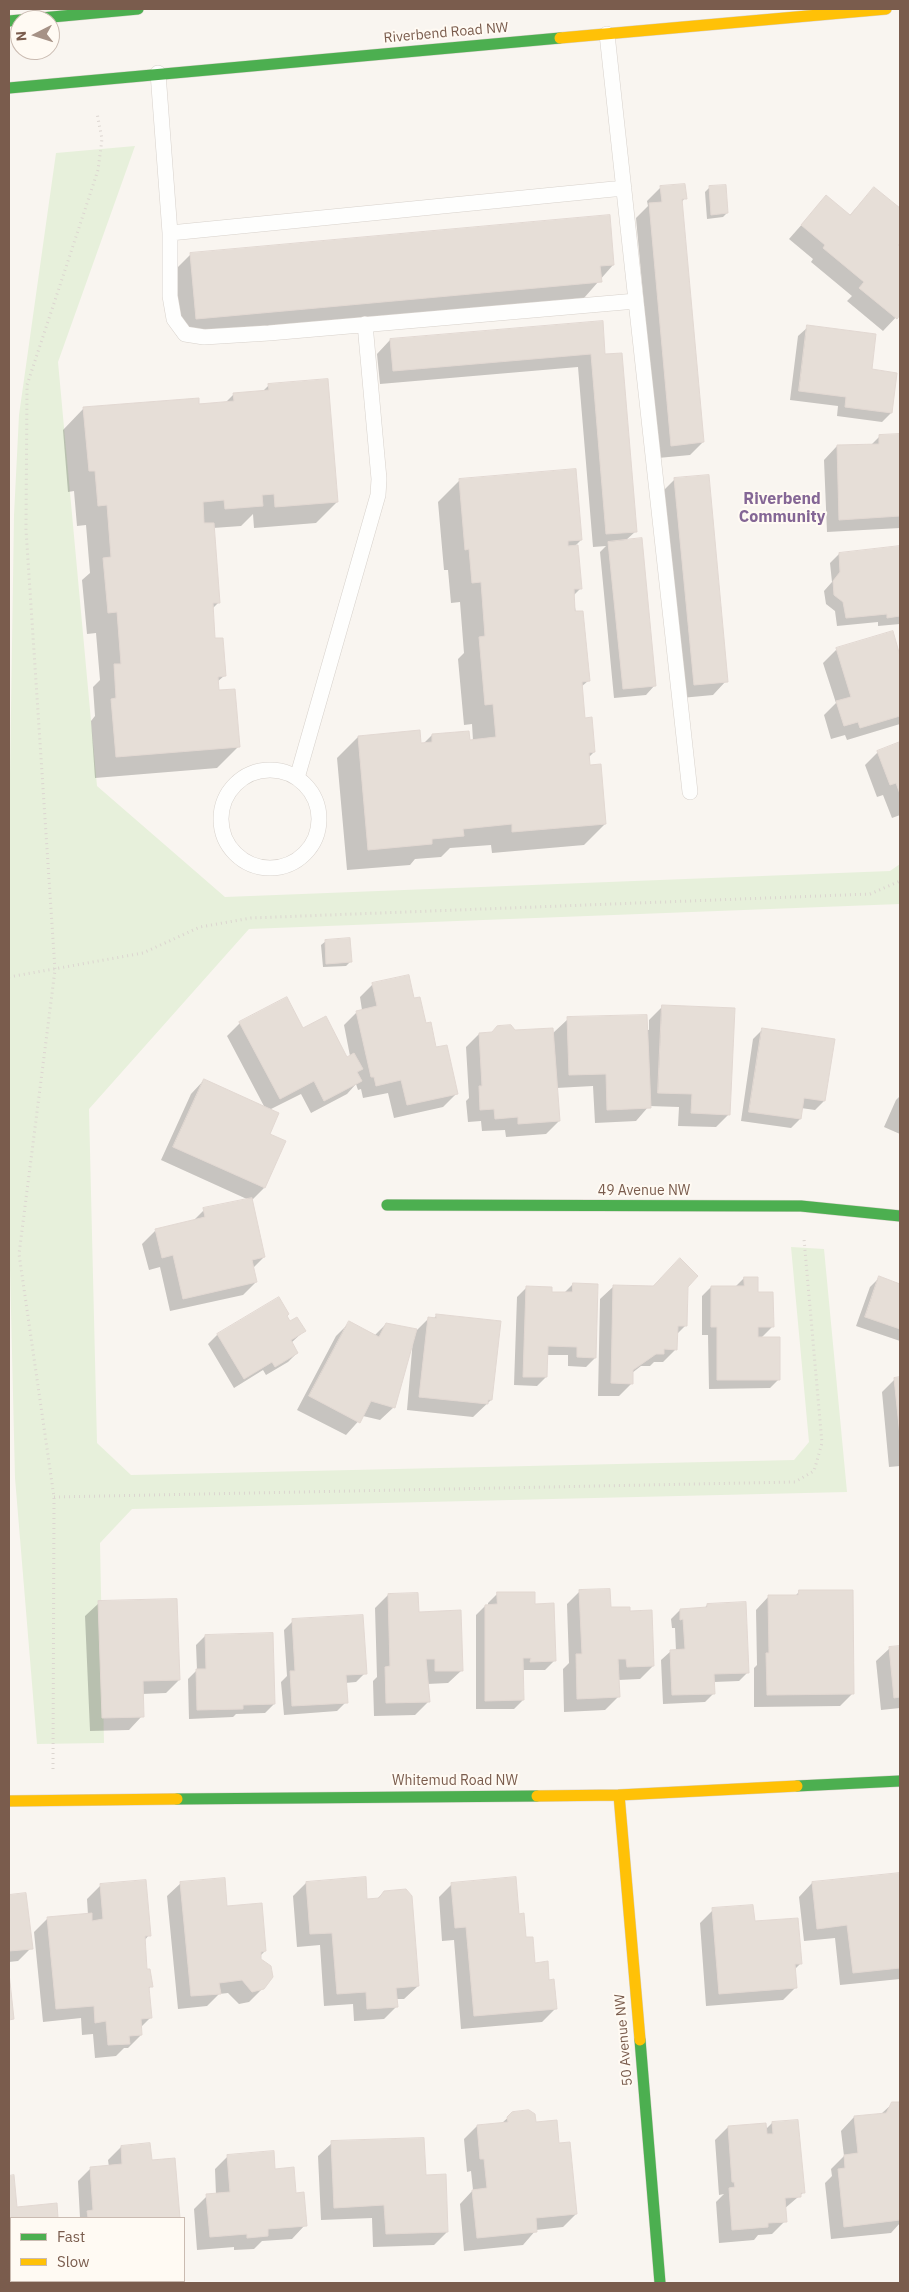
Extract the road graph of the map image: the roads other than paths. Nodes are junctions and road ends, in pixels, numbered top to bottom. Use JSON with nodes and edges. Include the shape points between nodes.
{"nodes":[{"id":1,"x":138,"y":9,"type":"edge"},
{"id":2,"x":886,"y":9,"type":"edge"},
{"id":3,"x":60,"y":14,"type":"edge"},
{"id":4,"x":608,"y":34,"type":"junction"},
{"id":5,"x":158,"y":74,"type":"junction"},
{"id":6,"x":9,"y":88,"type":"edge"},
{"id":7,"x":624,"y":188,"type":"junction"},
{"id":8,"x":170,"y":233,"type":"junction"},
{"id":9,"x":636,"y":301,"type":"junction"},
{"id":10,"x":365,"y":324,"type":"junction"},
{"id":11,"x":297,"y":778,"type":"junction"},
{"id":12,"x":690,"y":792,"type":"dead end"},
{"id":13,"x":387,"y":1205,"type":"dead end"},
{"id":14,"x":900,"y":1216,"type":"edge"},
{"id":15,"x":900,"y":1781,"type":"edge"},
{"id":16,"x":619,"y":1795,"type":"junction"},
{"id":17,"x":9,"y":1801,"type":"edge"},
{"id":18,"x":660,"y":2283,"type":"edge"}],
"edges":[{"from":1,"to":3,"type":"street"},
{"from":2,"to":4,"type":"street","name":"Riverbend Road NW"},
{"from":4,"to":5,"type":"street","name":"Riverbend Road NW"},
{"from":4,"to":7,"type":"lane"},
{"from":5,"to":6,"type":"street","name":"Riverbend Road NW"},
{"from":5,"to":8,"type":"lane"},
{"from":7,"to":8,"type":"lane"},
{"from":7,"to":9,"type":"lane"},
{"from":8,"to":10,"type":"lane","via":[[170,296],[174,319],[184,334],[204,337]]},
{"from":9,"to":10,"type":"lane"},
{"from":9,"to":12,"type":"lane"},
{"from":10,"to":11,"type":"lane","via":[[378,495]]},
{"from":11,"to":11,"type":"lane","via":[[317,803],[320,820],[317,836],[309,850],[297,861],[274,869],[250,865],[236,856],[220,828],[226,795],[236,782],[266,770],[282,771]]},
{"from":13,"to":14,"type":"street","name":"49 Avenue NW","via":[[801,1206]]},
{"from":15,"to":16,"type":"street","name":"Whitemud Road NW"},
{"from":16,"to":17,"type":"street","name":"Whitemud Road NW"},
{"from":16,"to":18,"type":"street","name":"50 Avenue NW"}]}
